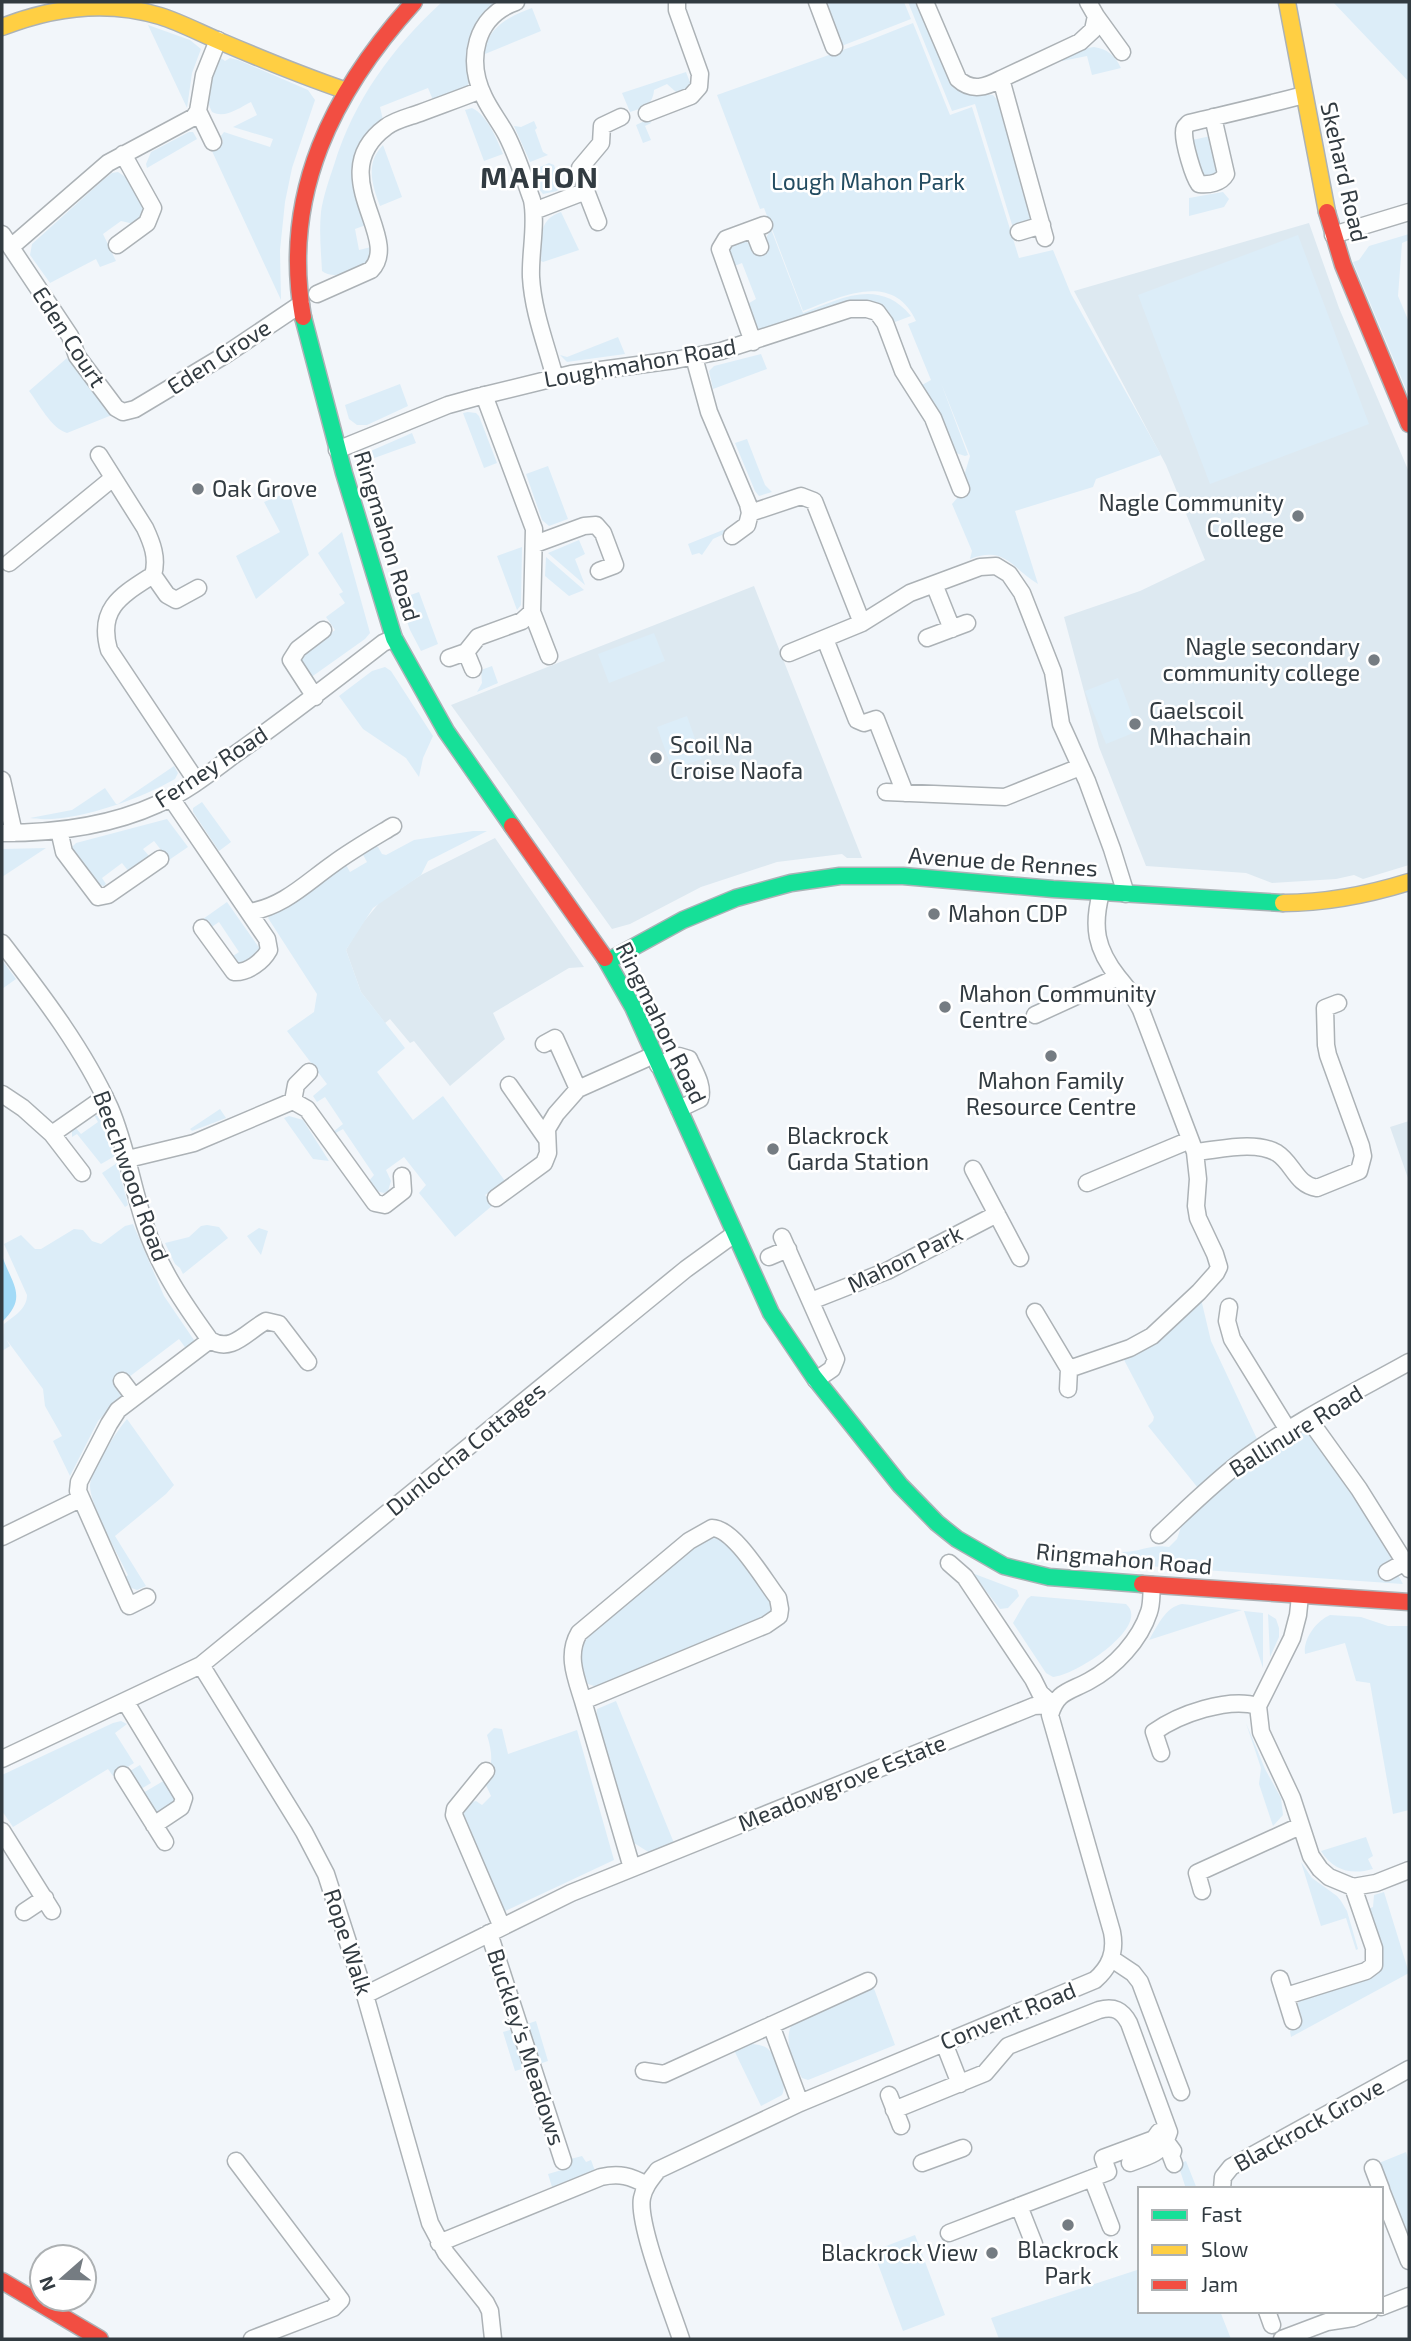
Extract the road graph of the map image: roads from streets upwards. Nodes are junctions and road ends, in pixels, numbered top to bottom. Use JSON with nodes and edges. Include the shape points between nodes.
{"nodes":[{"id":1,"x":414,"y":2,"type":"edge"},
{"id":2,"x":516,"y":2,"type":"edge"},
{"id":3,"x":677,"y":2,"type":"edge"},
{"id":4,"x":817,"y":2,"type":"edge"},
{"id":5,"x":925,"y":2,"type":"edge"},
{"id":6,"x":1287,"y":2,"type":"edge"},
{"id":7,"x":1092,"y":9,"type":"edge"},
{"id":8,"x":2,"y":27,"type":"edge"},
{"id":9,"x":218,"y":40,"type":"junction"},
{"id":10,"x":834,"y":47,"type":"dead end"},
{"id":11,"x":1122,"y":52,"type":"dead end"},
{"id":12,"x":1001,"y":79,"type":"junction"},
{"id":13,"x":344,"y":90,"type":"junction"},
{"id":14,"x":481,"y":90,"type":"junction"},
{"id":15,"x":1304,"y":96,"type":"junction"},
{"id":16,"x":198,"y":111,"type":"junction"},
{"id":17,"x":647,"y":113,"type":"dead end"},
{"id":18,"x":621,"y":117,"type":"dead end"},
{"id":19,"x":1213,"y":117,"type":"dead end"},
{"id":20,"x":213,"y":142,"type":"dead end"},
{"id":21,"x":123,"y":154,"type":"junction"},
{"id":22,"x":586,"y":191,"type":"junction"},
{"id":23,"x":534,"y":211,"type":"junction"},
{"id":24,"x":1409,"y":212,"type":"edge"},
{"id":25,"x":598,"y":222,"type":"dead end"},
{"id":26,"x":1019,"y":232,"type":"dead end"},
{"id":27,"x":1333,"y":235,"type":"junction"},
{"id":28,"x":6,"y":241,"type":"edge"},
{"id":29,"x":117,"y":245,"type":"dead end"},
{"id":30,"x":760,"y":247,"type":"dead end"},
{"id":31,"x":317,"y":294,"type":"dead end"},
{"id":32,"x":301,"y":304,"type":"junction"},
{"id":33,"x":753,"y":342,"type":"junction"},
{"id":34,"x":694,"y":357,"type":"junction"},
{"id":35,"x":555,"y":378,"type":"junction"},
{"id":36,"x":484,"y":395,"type":"junction"},
{"id":37,"x":135,"y":409,"type":"joint"},
{"id":38,"x":1409,"y":424,"type":"edge"},
{"id":39,"x":337,"y":450,"type":"junction"},
{"id":40,"x":99,"y":455,"type":"dead end"},
{"id":41,"x":113,"y":478,"type":"junction"},
{"id":42,"x":961,"y":489,"type":"dead end"},
{"id":43,"x":750,"y":513,"type":"junction"},
{"id":44,"x":732,"y":536,"type":"dead end"},
{"id":45,"x":535,"y":544,"type":"junction"},
{"id":46,"x":9,"y":563,"type":"dead end"},
{"id":47,"x":599,"y":571,"type":"dead end"},
{"id":48,"x":153,"y":575,"type":"junction"},
{"id":49,"x":934,"y":584,"type":"junction"},
{"id":50,"x":198,"y":588,"type":"dead end"},
{"id":51,"x":532,"y":612,"type":"junction"},
{"id":52,"x":862,"y":623,"type":"junction"},
{"id":53,"x":323,"y":630,"type":"dead end"},
{"id":54,"x":394,"y":638,"type":"junction"},
{"id":55,"x":926,"y":638,"type":"dead end"},
{"id":56,"x":825,"y":639,"type":"junction"},
{"id":57,"x":806,"y":647,"type":"junction"},
{"id":58,"x":466,"y":652,"type":"junction"},
{"id":59,"x":789,"y":653,"type":"dead end"},
{"id":60,"x":549,"y":656,"type":"dead end"},
{"id":61,"x":449,"y":658,"type":"dead end"},
{"id":62,"x":812,"y":663,"type":"dead end"},
{"id":63,"x":473,"y":669,"type":"dead end"},
{"id":64,"x":315,"y":696,"type":"junction"},
{"id":65,"x":1080,"y":767,"type":"junction"},
{"id":66,"x":2,"y":780,"type":"edge"},
{"id":67,"x":197,"y":782,"type":"junction"},
{"id":68,"x":886,"y":792,"type":"dead end"},
{"id":69,"x":905,"y":793,"type":"junction"},
{"id":70,"x":171,"y":798,"type":"junction"},
{"id":71,"x":393,"y":826,"type":"dead end"},
{"id":72,"x":59,"y":830,"type":"junction"},
{"id":73,"x":8,"y":833,"type":"edge"},
{"id":74,"x":160,"y":859,"type":"dead end"},
{"id":75,"x":1409,"y":882,"type":"edge"},
{"id":76,"x":1101,"y":893,"type":"junction"},
{"id":77,"x":1126,"y":894,"type":"junction"},
{"id":78,"x":249,"y":912,"type":"junction"},
{"id":79,"x":206,"y":934,"type":"dead end"},
{"id":80,"x":2,"y":943,"type":"edge"},
{"id":81,"x":608,"y":961,"type":"junction"},
{"id":82,"x":1118,"y":977,"type":"junction"},
{"id":83,"x":1338,"y":1003,"type":"dead end"},
{"id":84,"x":1035,"y":1015,"type":"dead end"},
{"id":85,"x":549,"y":1041,"type":"dead end"},
{"id":86,"x":656,"y":1060,"type":"junction"},
{"id":87,"x":309,"y":1072,"type":"dead end"},
{"id":88,"x":509,"y":1084,"type":"dead end"},
{"id":89,"x":578,"y":1089,"type":"junction"},
{"id":90,"x":2,"y":1094,"type":"edge"},
{"id":91,"x":104,"y":1097,"type":"junction"},
{"id":92,"x":293,"y":1101,"type":"junction"},
{"id":93,"x":678,"y":1109,"type":"junction"},
{"id":94,"x":52,"y":1134,"type":"junction"},
{"id":95,"x":546,"y":1138,"type":"junction"},
{"id":96,"x":1192,"y":1146,"type":"junction"},
{"id":97,"x":128,"y":1159,"type":"junction"},
{"id":98,"x":973,"y":1169,"type":"dead end"},
{"id":99,"x":82,"y":1173,"type":"dead end"},
{"id":100,"x":1087,"y":1183,"type":"dead end"},
{"id":101,"x":402,"y":1184,"type":"dead end"},
{"id":102,"x":496,"y":1198,"type":"dead end"},
{"id":103,"x":997,"y":1214,"type":"junction"},
{"id":104,"x":733,"y":1235,"type":"junction"},
{"id":105,"x":769,"y":1257,"type":"dead end"},
{"id":106,"x":1020,"y":1258,"type":"dead end"},
{"id":107,"x":811,"y":1301,"type":"junction"},
{"id":108,"x":1229,"y":1307,"type":"dead end"},
{"id":109,"x":1044,"y":1317,"type":"dead end"},
{"id":110,"x":210,"y":1340,"type":"junction"},
{"id":111,"x":308,"y":1362,"type":"dead end"},
{"id":112,"x":1409,"y":1362,"type":"edge"},
{"id":113,"x":1069,"y":1369,"type":"junction"},
{"id":114,"x":816,"y":1380,"type":"junction"},
{"id":115,"x":122,"y":1381,"type":"dead end"},
{"id":116,"x":1068,"y":1389,"type":"dead end"},
{"id":117,"x":134,"y":1397,"type":"junction"},
{"id":118,"x":1308,"y":1418,"type":"junction"},
{"id":119,"x":1288,"y":1430,"type":"junction"},
{"id":120,"x":80,"y":1499,"type":"junction"},
{"id":121,"x":1158,"y":1535,"type":"dead end"},
{"id":122,"x":2,"y":1538,"type":"edge"},
{"id":123,"x":949,"y":1563,"type":"dead end"},
{"id":124,"x":1407,"y":1565,"type":"edge"},
{"id":125,"x":1387,"y":1573,"type":"dead end"},
{"id":126,"x":1152,"y":1585,"type":"junction"},
{"id":127,"x":1300,"y":1596,"type":"junction"},
{"id":128,"x":147,"y":1597,"type":"dead end"},
{"id":129,"x":1409,"y":1602,"type":"edge"},
{"id":130,"x":201,"y":1665,"type":"junction"},
{"id":131,"x":583,"y":1700,"type":"junction"},
{"id":132,"x":125,"y":1701,"type":"junction"},
{"id":133,"x":1054,"y":1705,"type":"junction"},
{"id":134,"x":1258,"y":1706,"type":"junction"},
{"id":135,"x":1161,"y":1752,"type":"dead end"},
{"id":136,"x":2,"y":1759,"type":"edge"},
{"id":137,"x":486,"y":1771,"type":"dead end"},
{"id":138,"x":123,"y":1775,"type":"dead end"},
{"id":139,"x":473,"y":1787,"type":"junction"},
{"id":140,"x":485,"y":1799,"type":"dead end"},
{"id":141,"x":154,"y":1825,"type":"junction"},
{"id":142,"x":1300,"y":1826,"type":"junction"},
{"id":143,"x":2,"y":1831,"type":"edge"},
{"id":144,"x":165,"y":1842,"type":"dead end"},
{"id":145,"x":632,"y":1868,"type":"junction"},
{"id":146,"x":1409,"y":1870,"type":"edge"},
{"id":147,"x":1353,"y":1886,"type":"junction"},
{"id":148,"x":1202,"y":1891,"type":"dead end"},
{"id":149,"x":24,"y":1912,"type":"dead end"},
{"id":150,"x":495,"y":1930,"type":"junction"},
{"id":151,"x":1112,"y":1959,"type":"junction"},
{"id":152,"x":1280,"y":1979,"type":"dead end"},
{"id":153,"x":868,"y":1981,"type":"dead end"},
{"id":154,"x":365,"y":1995,"type":"junction"},
{"id":155,"x":1286,"y":1996,"type":"junction"},
{"id":156,"x":1293,"y":2021,"type":"dead end"},
{"id":157,"x":771,"y":2025,"type":"junction"},
{"id":158,"x":944,"y":2043,"type":"junction"},
{"id":159,"x":1409,"y":2069,"type":"edge"},
{"id":160,"x":644,"y":2071,"type":"dead end"},
{"id":161,"x":960,"y":2084,"type":"junction"},
{"id":162,"x":1181,"y":2092,"type":"dead end"},
{"id":163,"x":800,"y":2103,"type":"junction"},
{"id":164,"x":901,"y":2126,"type":"dead end"},
{"id":165,"x":1166,"y":2141,"type":"junction"},
{"id":166,"x":963,"y":2148,"type":"dead end"},
{"id":167,"x":236,"y":2161,"type":"dead end"},
{"id":168,"x":563,"y":2161,"type":"dead end"},
{"id":169,"x":922,"y":2163,"type":"dead end"},
{"id":170,"x":1130,"y":2163,"type":"dead end"},
{"id":171,"x":1174,"y":2164,"type":"dead end"},
{"id":172,"x":1373,"y":2168,"type":"dead end"},
{"id":173,"x":1093,"y":2178,"type":"junction"},
{"id":174,"x":647,"y":2185,"type":"junction"},
{"id":175,"x":1222,"y":2187,"type":"edge"},
{"id":176,"x":1380,"y":2187,"type":"edge"},
{"id":177,"x":1383,"y":2194,"type":"edge"},
{"id":178,"x":1019,"y":2206,"type":"junction"},
{"id":179,"x":1111,"y":2227,"type":"dead end"},
{"id":180,"x":949,"y":2233,"type":"dead end"},
{"id":181,"x":439,"y":2243,"type":"junction"},
{"id":182,"x":1034,"y":2244,"type":"dead end"},
{"id":183,"x":1409,"y":2262,"type":"edge"},
{"id":184,"x":2,"y":2281,"type":"edge"},
{"id":185,"x":1409,"y":2296,"type":"edge"},
{"id":186,"x":1383,"y":2306,"type":"edge"},
{"id":187,"x":1365,"y":2313,"type":"edge"},
{"id":188,"x":100,"y":2339,"type":"edge"},
{"id":189,"x":252,"y":2339,"type":"edge"},
{"id":190,"x":494,"y":2339,"type":"edge"},
{"id":191,"x":681,"y":2339,"type":"edge"},
{"id":192,"x":1282,"y":2339,"type":"edge"}],
"edges":[{"from":1,"to":13,"type":"street","name":"Ringmahon Road","via":[[381,37]]},
{"from":2,"to":14,"type":"street","via":[[498,11],[478,36],[474,58]]},
{"from":3,"to":17,"type":"street","via":[[700,74],[699,87],[696,93]]},
{"from":4,"to":10,"type":"street"},
{"from":5,"to":12,"type":"street","via":[[958,79],[976,88]]},
{"from":6,"to":15,"type":"street","name":"Skehard Road"},
{"from":7,"to":11,"type":"street"},
{"from":7,"to":12,"type":"street","via":[[1093,30],[1080,42]]},
{"from":8,"to":9,"type":"street","via":[[43,13],[112,7],[149,12]]},
{"from":9,"to":13,"type":"street"},
{"from":9,"to":16,"type":"street","via":[[204,75]]},
{"from":12,"to":26,"type":"street","via":[[1043,231]]},
{"from":13,"to":32,"type":"street","name":"Ringmahon Road","via":[[307,183],[299,247]]},
{"from":14,"to":23,"type":"street","via":[[506,134]]},
{"from":14,"to":31,"type":"street","via":[[389,125],[369,145],[360,171],[377,240],[375,266]]},
{"from":15,"to":19,"type":"street"},
{"from":15,"to":27,"type":"street","name":"Skehard Road"},
{"from":16,"to":20,"type":"street"},
{"from":16,"to":21,"type":"street","name":"Eden Court"},
{"from":18,"to":22,"type":"street","via":[[602,126],[601,143],[581,166]]},
{"from":21,"to":28,"type":"street","name":"Eden Court"},
{"from":21,"to":29,"type":"street","via":[[153,208],[147,223]]},
{"from":22,"to":23,"type":"street"},
{"from":22,"to":25,"type":"street"},
{"from":23,"to":35,"type":"street","via":[[532,294]]},
{"from":24,"to":27,"type":"street"},
{"from":27,"to":38,"type":"street","name":"Skehard Road"},
{"from":28,"to":37,"type":"street","name":"Eden Court","via":[[70,336],[77,356],[116,408],[123,412]]},
{"from":30,"to":33,"type":"street","via":[[759,227],[726,239],[720,248]]},
{"from":32,"to":37,"type":"street","name":"Eden Grove"},
{"from":32,"to":39,"type":"street","name":"Ringmahon Road"},
{"from":33,"to":34,"type":"street","name":"Loughmahon Road"},
{"from":33,"to":42,"type":"street","name":"Loughmahon Road","via":[[850,309],[877,312],[903,371],[933,418]]},
{"from":34,"to":35,"type":"street","name":"Loughmahon Road"},
{"from":34,"to":43,"type":"street","via":[[709,412]]},
{"from":35,"to":36,"type":"street","name":"Loughmahon Road"},
{"from":36,"to":39,"type":"street","name":"Loughmahon Road","via":[[447,405]]},
{"from":36,"to":45,"type":"street","via":[[534,529]]},
{"from":39,"to":54,"type":"street","name":"Ringmahon Road"},
{"from":40,"to":41,"type":"street"},
{"from":41,"to":46,"type":"street"},
{"from":41,"to":48,"type":"street","via":[[151,540],[156,561]]},
{"from":43,"to":44,"type":"street","via":[[747,525]]},
{"from":43,"to":52,"type":"street","via":[[806,496],[817,505]]},
{"from":45,"to":47,"type":"street","via":[[596,525],[615,565]]},
{"from":45,"to":51,"type":"street"},
{"from":48,"to":50,"type":"street","via":[[171,599],[180,600]]},
{"from":48,"to":67,"type":"street","via":[[114,604],[106,625],[107,644]]},
{"from":49,"to":52,"type":"street","via":[[901,597]]},
{"from":49,"to":55,"type":"street","via":[[959,626]]},
{"from":49,"to":65,"type":"street","via":[[988,565],[1015,580],[1052,671],[1061,724]]},
{"from":51,"to":58,"type":"street","via":[[522,621],[478,637]]},
{"from":51,"to":60,"type":"street"},
{"from":52,"to":56,"type":"street"},
{"from":53,"to":64,"type":"street","via":[[291,660]]},
{"from":54,"to":64,"type":"street","name":"Ferney Road"},
{"from":54,"to":81,"type":"street","name":"Ringmahon Road","via":[[444,728]]},
{"from":56,"to":57,"type":"street"},
{"from":56,"to":69,"type":"street","via":[[857,720],[876,719]]},
{"from":57,"to":59,"type":"street"},
{"from":57,"to":62,"type":"street"},
{"from":58,"to":61,"type":"street"},
{"from":58,"to":63,"type":"street"},
{"from":64,"to":67,"type":"street","name":"Ferney Road"},
{"from":65,"to":69,"type":"street","via":[[1005,797]]},
{"from":65,"to":77,"type":"street"},
{"from":66,"to":73,"type":"street"},
{"from":67,"to":70,"type":"street","name":"Ferney Road"},
{"from":68,"to":69,"type":"street"},
{"from":70,"to":72,"type":"street","name":"Ferney Road","via":[[127,815]]},
{"from":70,"to":78,"type":"street"},
{"from":71,"to":78,"type":"street","via":[[278,903]]},
{"from":72,"to":73,"type":"street","name":"Ferney Road"},
{"from":72,"to":74,"type":"street","via":[[64,852],[99,897]]},
{"from":75,"to":77,"type":"street","name":"Avenue de Rennes","via":[[1368,894],[1291,902]]},
{"from":76,"to":77,"type":"street","name":"Avenue de Rennes"},
{"from":76,"to":81,"type":"street","name":"Avenue de Rennes","via":[[904,877],[820,878],[737,897]]},
{"from":76,"to":82,"type":"street","via":[[1097,939]]},
{"from":78,"to":79,"type":"street","via":[[269,950],[244,972],[231,970]]},
{"from":80,"to":91,"type":"street","name":"Beechwood Road","via":[[62,1026]]},
{"from":81,"to":86,"type":"street","name":"Ringmahon Road"},
{"from":82,"to":84,"type":"street"},
{"from":82,"to":96,"type":"street","via":[[1144,1016]]},
{"from":83,"to":96,"type":"street","via":[[1325,1008],[1326,1045],[1361,1146],[1359,1171],[1317,1188],[1302,1182],[1274,1151]]},
{"from":85,"to":89,"type":"street"},
{"from":86,"to":89,"type":"street"},
{"from":86,"to":93,"type":"street","name":"Ringmahon Road"},
{"from":86,"to":93,"type":"street","via":[[689,1059],[702,1096]]},
{"from":87,"to":92,"type":"street","via":[[296,1085]]},
{"from":88,"to":95,"type":"street"},
{"from":89,"to":95,"type":"street","via":[[550,1122]]},
{"from":90,"to":94,"type":"street"},
{"from":91,"to":94,"type":"street"},
{"from":91,"to":97,"type":"street","name":"Beechwood Road"},
{"from":92,"to":97,"type":"street","via":[[194,1143]]},
{"from":92,"to":101,"type":"street","via":[[307,1110],[375,1203],[385,1205]]},
{"from":93,"to":104,"type":"street","name":"Ringmahon Road"},
{"from":94,"to":99,"type":"street"},
{"from":95,"to":102,"type":"street","via":[[544,1163]]},
{"from":96,"to":100,"type":"street"},
{"from":96,"to":113,"type":"street","via":[[1198,1219],[1218,1261],[1216,1273],[1152,1336]]},
{"from":97,"to":110,"type":"street","name":"Beechwood Road","via":[[155,1252],[177,1294]]},
{"from":98,"to":103,"type":"street"},
{"from":103,"to":106,"type":"street"},
{"from":103,"to":107,"type":"street","name":"Mahon Park","via":[[890,1270]]},
{"from":104,"to":114,"type":"street","name":"Ringmahon Road","via":[[773,1318]]},
{"from":104,"to":130,"type":"street","name":"Dunlocha Cottages"},
{"from":105,"to":107,"type":"street","via":[[785,1243]]},
{"from":107,"to":114,"type":"street","via":[[836,1359],[832,1369]]},
{"from":108,"to":119,"type":"street","via":[[1232,1339]]},
{"from":109,"to":113,"type":"street"},
{"from":110,"to":111,"type":"street","via":[[230,1345],[270,1320],[279,1324]]},
{"from":110,"to":117,"type":"street"},
{"from":112,"to":118,"type":"street","name":"Ballinure Road"},
{"from":113,"to":116,"type":"street"},
{"from":114,"to":126,"type":"street","name":"Ringmahon Road","via":[[926,1515],[969,1548],[1025,1574]]},
{"from":115,"to":117,"type":"street"},
{"from":117,"to":120,"type":"street","via":[[114,1416],[79,1482]]},
{"from":118,"to":119,"type":"street","name":"Ballinure Road"},
{"from":118,"to":124,"type":"street"},
{"from":119,"to":121,"type":"street","name":"Ballinure Road","via":[[1234,1467]]},
{"from":120,"to":122,"type":"street"},
{"from":120,"to":128,"type":"street","via":[[129,1606]]},
{"from":123,"to":133,"type":"street","via":[[965,1577],[1040,1693]]},
{"from":124,"to":125,"type":"street"},
{"from":126,"to":127,"type":"street","name":"Ringmahon Road"},
{"from":126,"to":133,"type":"street","via":[[1150,1610],[1130,1646],[1101,1674],[1064,1693]]},
{"from":127,"to":129,"type":"street","name":"Ringmahon Road"},
{"from":127,"to":134,"type":"street","via":[[1292,1638]]},
{"from":130,"to":132,"type":"street","name":"Dunlocha Cottages"},
{"from":130,"to":154,"type":"street","name":"Rope Walk","via":[[319,1858]]},
{"from":131,"to":131,"type":"street","via":[[572,1653],[579,1633],[700,1533],[712,1528],[725,1531],[778,1598],[779,1616]]},
{"from":131,"to":145,"type":"street"},
{"from":132,"to":136,"type":"street","name":"Dunlocha Cottages"},
{"from":132,"to":141,"type":"street","via":[[184,1798],[181,1807]]},
{"from":133,"to":145,"type":"street","name":"Meadowgrove Estate","via":[[1034,1706]]},
{"from":133,"to":151,"type":"street","via":[[1052,1726],[1112,1932]]},
{"from":134,"to":135,"type":"street","via":[[1232,1704],[1179,1717],[1154,1732]]},
{"from":134,"to":142,"type":"street","via":[[1261,1732]]},
{"from":137,"to":139,"type":"street","name":"Buckley's Meadows"},
{"from":138,"to":141,"type":"street"},
{"from":139,"to":140,"type":"street"},
{"from":139,"to":150,"type":"street","name":"Buckley's Meadows","via":[[455,1809],[455,1821]]},
{"from":141,"to":144,"type":"street"},
{"from":142,"to":147,"type":"street","via":[[1320,1869]]},
{"from":142,"to":148,"type":"street","via":[[1196,1874]]},
{"from":143,"to":149,"type":"street","via":[[49,1904]]},
{"from":145,"to":150,"type":"street","name":"Meadowgrove Estate"},
{"from":146,"to":147,"type":"street"},
{"from":147,"to":155,"type":"street","via":[[1374,1948],[1374,1965]]},
{"from":150,"to":154,"type":"street","name":"Meadowgrove Estate"},
{"from":150,"to":168,"type":"street","name":"Buckley's Meadows"},
{"from":151,"to":158,"type":"street","name":"Convent Road","via":[[1095,1980]]},
{"from":151,"to":162,"type":"street","via":[[1140,1982]]},
{"from":152,"to":155,"type":"street"},
{"from":153,"to":157,"type":"street"},
{"from":154,"to":181,"type":"street","name":"Rope Walk"},
{"from":155,"to":156,"type":"street"},
{"from":157,"to":160,"type":"street","via":[[664,2074]]},
{"from":157,"to":163,"type":"street"},
{"from":158,"to":161,"type":"street"},
{"from":158,"to":163,"type":"street","name":"Convent Road"},
{"from":159,"to":175,"type":"street","name":"Blackrock Grove","via":[[1231,2166]]},
{"from":161,"to":164,"type":"street","via":[[891,2102]]},
{"from":161,"to":165,"type":"street","via":[[985,2073],[1008,2046],[1114,2008],[1129,2023],[1167,2125]]},
{"from":163,"to":174,"type":"street","name":"Convent Road","via":[[663,2167]]},
{"from":165,"to":170,"type":"street","via":[[1158,2152]]},
{"from":165,"to":171,"type":"street"},
{"from":165,"to":173,"type":"street","via":[[1159,2132],[1154,2139],[1103,2158],[1108,2172]]},
{"from":166,"to":169,"type":"street"},
{"from":167,"to":189,"type":"street","via":[[341,2300],[333,2308]]},
{"from":172,"to":176,"type":"street"},
{"from":173,"to":178,"type":"street"},
{"from":173,"to":179,"type":"street"},
{"from":174,"to":181,"type":"street","via":[[625,2175],[601,2177]]},
{"from":174,"to":191,"type":"street","via":[[643,2219]]},
{"from":177,"to":183,"type":"street"},
{"from":178,"to":180,"type":"street"},
{"from":178,"to":182,"type":"street"},
{"from":181,"to":190,"type":"street","name":"Rope Walk","via":[[486,2303]]},
{"from":184,"to":188,"type":"street"},
{"from":185,"to":186,"type":"street"},
{"from":187,"to":192,"type":"street"}]}
